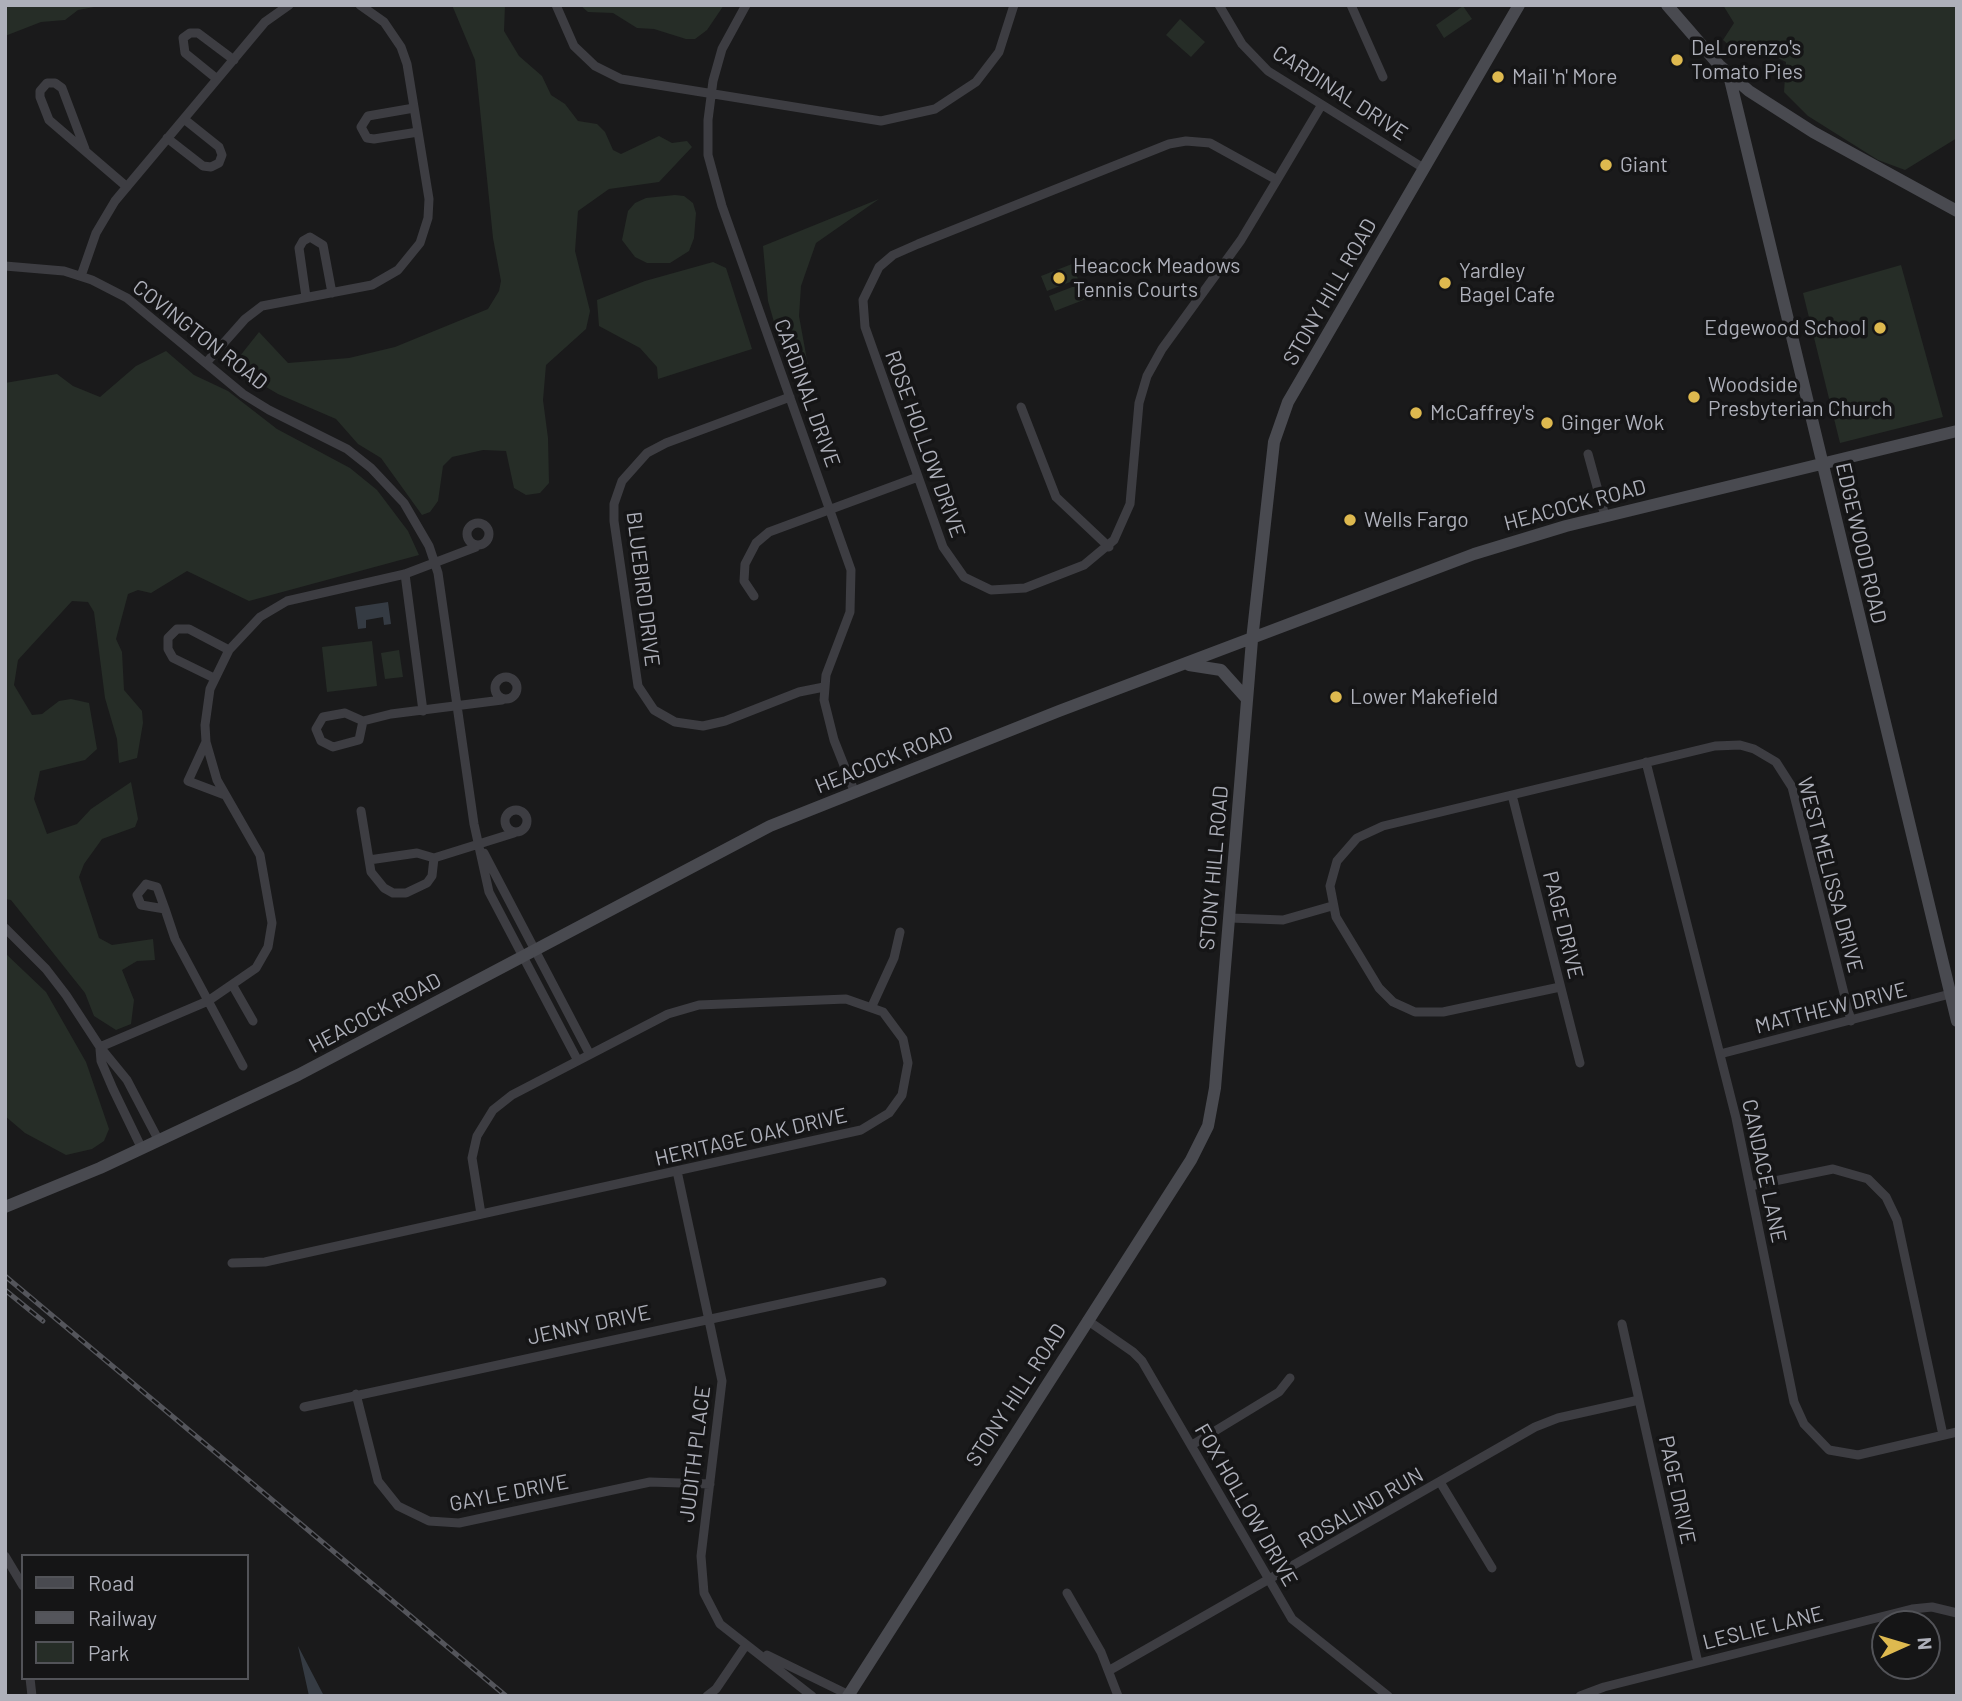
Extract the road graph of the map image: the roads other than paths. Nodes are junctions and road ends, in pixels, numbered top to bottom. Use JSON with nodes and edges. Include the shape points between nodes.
{"nodes":[{"id":1,"x":289,"y":5,"type":"edge"},
{"id":2,"x":360,"y":5,"type":"edge"},
{"id":3,"x":556,"y":5,"type":"edge"},
{"id":4,"x":746,"y":5,"type":"edge"},
{"id":5,"x":1014,"y":5,"type":"edge"},
{"id":6,"x":1219,"y":5,"type":"edge"},
{"id":7,"x":1351,"y":5,"type":"edge"},
{"id":8,"x":1520,"y":5,"type":"edge"},
{"id":9,"x":1667,"y":5,"type":"edge"},
{"id":10,"x":376,"y":9,"type":"edge"},
{"id":11,"x":234,"y":60,"type":"junction"},
{"id":12,"x":1729,"y":75,"type":"junction"},
{"id":13,"x":1383,"y":76,"type":"dead end"},
{"id":14,"x":217,"y":79,"type":"junction"},
{"id":15,"x":710,"y":94,"type":"junction"},
{"id":16,"x":1321,"y":106,"type":"junction"},
{"id":17,"x":414,"y":108,"type":"junction"},
{"id":18,"x":184,"y":119,"type":"junction"},
{"id":19,"x":418,"y":132,"type":"junction"},
{"id":20,"x":167,"y":138,"type":"junction"},
{"id":21,"x":85,"y":149,"type":"junction"},
{"id":22,"x":1425,"y":169,"type":"junction"},
{"id":23,"x":1278,"y":180,"type":"junction"},
{"id":24,"x":127,"y":187,"type":"junction"},
{"id":25,"x":1957,"y":211,"type":"edge"},
{"id":26,"x":5,"y":266,"type":"edge"},
{"id":27,"x":81,"y":276,"type":"junction"},
{"id":28,"x":332,"y":293,"type":"junction"},
{"id":29,"x":306,"y":296,"type":"junction"},
{"id":30,"x":206,"y":363,"type":"junction"},
{"id":31,"x":790,"y":397,"type":"junction"},
{"id":32,"x":1021,"y":407,"type":"dead end"},
{"id":33,"x":1957,"y":431,"type":"edge"},
{"id":34,"x":1588,"y":454,"type":"dead end"},
{"id":35,"x":1823,"y":463,"type":"junction"},
{"id":36,"x":918,"y":477,"type":"junction"},
{"id":37,"x":829,"y":510,"type":"junction"},
{"id":38,"x":1605,"y":516,"type":"junction"},
{"id":39,"x":477,"y":547,"type":"dead end"},
{"id":40,"x":1109,"y":547,"type":"junction"},
{"id":41,"x":435,"y":562,"type":"junction"},
{"id":42,"x":405,"y":573,"type":"junction"},
{"id":43,"x":754,"y":596,"type":"dead end"},
{"id":44,"x":1252,"y":640,"type":"junction"},
{"id":45,"x":229,"y":650,"type":"junction"},
{"id":46,"x":1185,"y":664,"type":"junction"},
{"id":47,"x":214,"y":678,"type":"junction"},
{"id":48,"x":824,"y":687,"type":"junction"},
{"id":49,"x":1247,"y":699,"type":"junction"},
{"id":50,"x":502,"y":700,"type":"dead end"},
{"id":51,"x":458,"y":706,"type":"junction"},
{"id":52,"x":423,"y":711,"type":"junction"},
{"id":53,"x":363,"y":722,"type":"junction"},
{"id":54,"x":206,"y":741,"type":"junction"},
{"id":55,"x":1646,"y":762,"type":"junction"},
{"id":56,"x":855,"y":793,"type":"junction"},
{"id":57,"x":225,"y":795,"type":"junction"},
{"id":58,"x":1512,"y":795,"type":"junction"},
{"id":59,"x":361,"y":811,"type":"dead end"},
{"id":60,"x":514,"y":832,"type":"dead end"},
{"id":61,"x":478,"y":842,"type":"junction"},
{"id":62,"x":434,"y":858,"type":"junction"},
{"id":63,"x":369,"y":860,"type":"junction"},
{"id":64,"x":1332,"y":906,"type":"junction"},
{"id":65,"x":165,"y":909,"type":"dead end"},
{"id":66,"x":1230,"y":918,"type":"junction"},
{"id":67,"x":5,"y":928,"type":"edge"},
{"id":68,"x":900,"y":932,"type":"dead end"},
{"id":69,"x":535,"y":949,"type":"junction"},
{"id":70,"x":523,"y":957,"type":"junction"},
{"id":71,"x":233,"y":985,"type":"junction"},
{"id":72,"x":1560,"y":987,"type":"junction"},
{"id":73,"x":1950,"y":994,"type":"junction"},
{"id":74,"x":208,"y":1001,"type":"junction"},
{"id":75,"x":872,"y":1006,"type":"junction"},
{"id":76,"x":253,"y":1021,"type":"dead end"},
{"id":77,"x":1851,"y":1021,"type":"junction"},
{"id":78,"x":1957,"y":1021,"type":"edge"},
{"id":79,"x":100,"y":1047,"type":"junction"},
{"id":80,"x":589,"y":1053,"type":"junction"},
{"id":81,"x":1720,"y":1054,"type":"junction"},
{"id":82,"x":577,"y":1059,"type":"junction"},
{"id":83,"x":1580,"y":1063,"type":"dead end"},
{"id":84,"x":243,"y":1066,"type":"dead end"},
{"id":85,"x":159,"y":1141,"type":"junction"},
{"id":86,"x":142,"y":1149,"type":"junction"},
{"id":87,"x":677,"y":1171,"type":"junction"},
{"id":88,"x":1750,"y":1186,"type":"junction"},
{"id":89,"x":5,"y":1207,"type":"edge"},
{"id":90,"x":481,"y":1214,"type":"junction"},
{"id":91,"x":232,"y":1262,"type":"dead end"},
{"id":92,"x":882,"y":1282,"type":"dead end"},
{"id":93,"x":710,"y":1317,"type":"junction"},
{"id":94,"x":1087,"y":1320,"type":"junction"},
{"id":95,"x":1622,"y":1324,"type":"dead end"},
{"id":96,"x":1290,"y":1377,"type":"dead end"},
{"id":97,"x":356,"y":1394,"type":"junction"},
{"id":98,"x":1639,"y":1400,"type":"junction"},
{"id":99,"x":304,"y":1407,"type":"dead end"},
{"id":100,"x":1957,"y":1432,"type":"edge"},
{"id":101,"x":1943,"y":1435,"type":"junction"},
{"id":102,"x":1192,"y":1445,"type":"junction"},
{"id":103,"x":1440,"y":1482,"type":"junction"},
{"id":104,"x":710,"y":1484,"type":"junction"},
{"id":105,"x":5,"y":1556,"type":"edge"},
{"id":106,"x":1492,"y":1568,"type":"dead end"},
{"id":107,"x":1270,"y":1581,"type":"junction"},
{"id":108,"x":21,"y":1583,"type":"edge"},
{"id":109,"x":1067,"y":1593,"type":"dead end"},
{"id":110,"x":1957,"y":1613,"type":"edge"},
{"id":111,"x":746,"y":1645,"type":"junction"},
{"id":112,"x":1698,"y":1663,"type":"junction"},
{"id":113,"x":1110,"y":1670,"type":"junction"},
{"id":114,"x":848,"y":1695,"type":"edge"},
{"id":115,"x":707,"y":1696,"type":"edge"},
{"id":116,"x":812,"y":1696,"type":"edge"},
{"id":117,"x":1118,"y":1696,"type":"edge"},
{"id":118,"x":1388,"y":1696,"type":"edge"},
{"id":119,"x":1580,"y":1696,"type":"edge"}],
"edges":[{"from":1,"to":11,"type":"street","via":[[265,22]]},
{"from":2,"to":10,"type":"street"},
{"from":3,"to":15,"type":"street","via":[[566,35],[595,66],[621,79]]},
{"from":4,"to":15,"type":"street","name":"CARDINAL DRIVE","via":[[722,49]]},
{"from":5,"to":15,"type":"street","via":[[1004,41],[987,69],[962,94],[922,114],[891,121],[861,120]]},
{"from":6,"to":16,"type":"street","name":"CARDINAL DRIVE","via":[[1252,56]]},
{"from":7,"to":13,"type":"street"},
{"from":8,"to":22,"type":"street","name":"STONY HILL ROAD"},
{"from":9,"to":12,"type":"street"},
{"from":10,"to":17,"type":"street","via":[[401,47]]},
{"from":11,"to":14,"type":"street"},
{"from":11,"to":14,"type":"street","via":[[198,33],[183,38],[185,53]]},
{"from":12,"to":25,"type":"street","via":[[1813,132]]},
{"from":12,"to":35,"type":"street","name":"EDGEWOOD ROAD"},
{"from":14,"to":18,"type":"street"},
{"from":15,"to":31,"type":"street","name":"CARDINAL DRIVE","via":[[707,141],[713,176]]},
{"from":16,"to":22,"type":"street","name":"CARDINAL DRIVE"},
{"from":16,"to":23,"type":"street","name":"ROSE HOLLOW DRIVE"},
{"from":17,"to":19,"type":"street"},
{"from":17,"to":19,"type":"street","via":[[370,115],[361,127],[374,139]]},
{"from":18,"to":20,"type":"street"},
{"from":18,"to":20,"type":"street","via":[[219,146],[219,163],[203,166]]},
{"from":19,"to":28,"type":"street","via":[[429,199],[420,243],[391,275],[366,287]]},
{"from":20,"to":24,"type":"street"},
{"from":21,"to":21,"type":"street","via":[[62,88],[47,83],[40,97],[49,120]]},
{"from":21,"to":24,"type":"street"},
{"from":22,"to":44,"type":"street","name":"STONY HILL ROAD","via":[[1280,422],[1270,467]]},
{"from":23,"to":36,"type":"street","name":"ROSE HOLLOW DRIVE","via":[[1210,143],[1169,144],[884,261],[866,290],[864,327]]},
{"from":23,"to":40,"type":"street","name":"ROSE HOLLOW DRIVE","via":[[1147,376],[1136,426],[1130,504]]},
{"from":24,"to":27,"type":"street","via":[[100,225]]},
{"from":26,"to":27,"type":"street","name":"COVINGTON ROAD"},
{"from":27,"to":30,"type":"street","name":"COVINGTON ROAD","via":[[127,298]]},
{"from":28,"to":29,"type":"street"},
{"from":28,"to":29,"type":"street","via":[[323,245],[310,237],[299,248]]},
{"from":29,"to":30,"type":"street","via":[[254,311]]},
{"from":30,"to":41,"type":"street","name":"COVINGTON ROAD","via":[[260,405],[335,442],[371,468],[409,510]]},
{"from":31,"to":37,"type":"street","name":"CARDINAL DRIVE"},
{"from":31,"to":48,"type":"street","name":"BLUEBIRD DRIVE","via":[[647,453],[622,481],[614,522],[638,686],[654,710],[676,722],[703,726]]},
{"from":32,"to":40,"type":"street","via":[[1056,497]]},
{"from":33,"to":35,"type":"street","name":"HEACOCK ROAD"},
{"from":34,"to":38,"type":"street"},
{"from":35,"to":38,"type":"street","name":"HEACOCK ROAD"},
{"from":35,"to":73,"type":"street","name":"EDGEWOOD ROAD"},
{"from":36,"to":37,"type":"street"},
{"from":36,"to":40,"type":"street","name":"ROSE HOLLOW DRIVE","via":[[948,556],[964,577],[981,587],[1000,592],[1025,588],[1084,565]]},
{"from":37,"to":43,"type":"street","via":[[780,526],[756,543],[744,574],[745,585]]},
{"from":37,"to":48,"type":"street","name":"CARDINAL DRIVE","via":[[853,581],[850,612]]},
{"from":38,"to":44,"type":"street","name":"HEACOCK ROAD","via":[[1474,554]]},
{"from":39,"to":41,"type":"street"},
{"from":41,"to":42,"type":"street"},
{"from":41,"to":51,"type":"street","name":"COVINGTON ROAD"},
{"from":42,"to":45,"type":"street","via":[[287,601],[260,617]]},
{"from":42,"to":52,"type":"street"},
{"from":44,"to":46,"type":"street","name":"HEACOCK ROAD"},
{"from":44,"to":49,"type":"street","name":"STONY HILL ROAD"},
{"from":45,"to":47,"type":"street"},
{"from":45,"to":47,"type":"street","via":[[189,629],[177,629],[168,638],[167,649],[173,658]]},
{"from":46,"to":49,"type":"street","via":[[1221,670]]},
{"from":46,"to":56,"type":"street","name":"HEACOCK ROAD"},
{"from":47,"to":54,"type":"street","via":[[206,712]]},
{"from":48,"to":56,"type":"street","name":"CARDINAL DRIVE","via":[[826,715]]},
{"from":49,"to":66,"type":"street","name":"STONY HILL ROAD"},
{"from":50,"to":51,"type":"street"},
{"from":51,"to":52,"type":"street"},
{"from":51,"to":61,"type":"street","name":"COVINGTON ROAD"},
{"from":52,"to":53,"type":"street","via":[[391,713]]},
{"from":53,"to":53,"type":"street","via":[[361,737],[351,744],[326,745],[317,733],[318,722],[329,714],[353,714]]},
{"from":54,"to":57,"type":"street","via":[[212,769]]},
{"from":54,"to":57,"type":"street","via":[[188,781]]},
{"from":55,"to":58,"type":"street","name":"WEST MELISSA DRIVE"},
{"from":55,"to":77,"type":"street","name":"WEST MELISSA DRIVE","via":[[1731,744],[1754,749],[1780,767],[1792,787]]},
{"from":55,"to":81,"type":"street","name":"CANDACE LANE"},
{"from":56,"to":69,"type":"street","name":"HEACOCK ROAD","via":[[744,838]]},
{"from":57,"to":71,"type":"street","via":[[260,855],[272,923],[262,961]]},
{"from":58,"to":64,"type":"street","name":"WEST MELISSA DRIVE","via":[[1361,835],[1337,861],[1330,887]]},
{"from":58,"to":72,"type":"street","name":"PAGE DRIVE"},
{"from":59,"to":63,"type":"street"},
{"from":60,"to":61,"type":"street"},
{"from":61,"to":62,"type":"street"},
{"from":61,"to":69,"type":"street","name":"COVINGTON ROAD"},
{"from":61,"to":70,"type":"street","name":"COVINGTON ROAD","via":[[489,892]]},
{"from":62,"to":63,"type":"street","via":[[417,853]]},
{"from":62,"to":63,"type":"street","via":[[427,883],[400,894],[374,880]]},
{"from":64,"to":66,"type":"street","via":[[1283,920]]},
{"from":64,"to":72,"type":"street","via":[[1379,988],[1406,1009],[1443,1012]]},
{"from":65,"to":74,"type":"street","via":[[175,939]]},
{"from":66,"to":94,"type":"street","name":"STONY HILL ROAD","via":[[1208,1126],[1191,1160]]},
{"from":67,"to":79,"type":"street","via":[[46,969]]},
{"from":68,"to":75,"type":"street","via":[[894,958]]},
{"from":69,"to":70,"type":"street","name":"HEACOCK ROAD"},
{"from":69,"to":80,"type":"street","name":"COVINGTON ROAD"},
{"from":70,"to":82,"type":"street","name":"COVINGTON ROAD"},
{"from":70,"to":85,"type":"street","name":"HEACOCK ROAD","via":[[286,1081]]},
{"from":71,"to":74,"type":"street"},
{"from":71,"to":76,"type":"street"},
{"from":72,"to":83,"type":"street","name":"PAGE DRIVE"},
{"from":73,"to":77,"type":"street","name":"MATTHEW DRIVE"},
{"from":73,"to":78,"type":"street","name":"EDGEWOOD ROAD"},
{"from":74,"to":79,"type":"street"},
{"from":74,"to":84,"type":"street"},
{"from":75,"to":80,"type":"street","via":[[846,999],[699,1005],[667,1014]]},
{"from":75,"to":87,"type":"street","name":"HERITAGE OAK DRIVE","via":[[891,1021],[906,1051],[906,1085],[889,1112],[861,1130]]},
{"from":77,"to":81,"type":"street","name":"MATTHEW DRIVE"},
{"from":79,"to":85,"type":"street","via":[[127,1080]]},
{"from":79,"to":86,"type":"street","via":[[113,1089]]},
{"from":80,"to":82,"type":"street"},
{"from":81,"to":88,"type":"street","name":"CANDACE LANE"},
{"from":82,"to":90,"type":"street","via":[[512,1095],[484,1122],[472,1158]]},
{"from":85,"to":86,"type":"street","name":"HEACOCK ROAD"},
{"from":86,"to":89,"type":"street","name":"HEACOCK ROAD"},
{"from":87,"to":90,"type":"street","name":"HERITAGE OAK DRIVE"},
{"from":87,"to":93,"type":"street","name":"JUDITH PLACE"},
{"from":88,"to":101,"type":"street","via":[[1833,1168],[1868,1179],[1886,1197],[1897,1220]]},
{"from":88,"to":101,"type":"street","name":"CANDACE LANE","via":[[1794,1402],[1804,1424],[1829,1450],[1858,1455]]},
{"from":90,"to":91,"type":"street","name":"HERITAGE OAK DRIVE","via":[[265,1262]]},
{"from":92,"to":93,"type":"street","name":"JENNY DRIVE"},
{"from":93,"to":97,"type":"street","name":"JENNY DRIVE"},
{"from":93,"to":104,"type":"street","name":"JUDITH PLACE","via":[[722,1381]]},
{"from":94,"to":102,"type":"street","name":"FOX HOLLOW DRIVE","via":[[1142,1361]]},
{"from":94,"to":114,"type":"street","name":"STONY HILL ROAD"},
{"from":95,"to":98,"type":"street","name":"PAGE DRIVE"},
{"from":96,"to":102,"type":"street","via":[[1279,1392]]},
{"from":97,"to":99,"type":"street","name":"JENNY DRIVE"},
{"from":97,"to":104,"type":"street","name":"GAYLE DRIVE","via":[[378,1481],[398,1506],[429,1521],[458,1523],[650,1482]]},
{"from":98,"to":103,"type":"street","name":"ROSALIND RUN","via":[[1550,1420]]},
{"from":98,"to":112,"type":"street","name":"PAGE DRIVE"},
{"from":100,"to":101,"type":"street","name":"CANDACE LANE"},
{"from":102,"to":107,"type":"street","name":"FOX HOLLOW DRIVE"},
{"from":103,"to":106,"type":"street"},
{"from":103,"to":107,"type":"street","name":"ROSALIND RUN"},
{"from":104,"to":111,"type":"street","name":"JUDITH PLACE","via":[[701,1583],[715,1618]]},
{"from":105,"to":108,"type":"street"},
{"from":107,"to":113,"type":"street","name":"ROSALIND RUN"},
{"from":107,"to":118,"type":"street","name":"FOX HOLLOW DRIVE","via":[[1292,1619]]},
{"from":109,"to":113,"type":"street"},
{"from":110,"to":112,"type":"street","name":"LESLIE LANE","via":[[1932,1607],[1912,1609]]},
{"from":111,"to":114,"type":"street","name":"JUDITH PLACE"},
{"from":111,"to":115,"type":"street"},
{"from":111,"to":116,"type":"street","name":"JUDITH PLACE"},
{"from":112,"to":119,"type":"street","name":"LESLIE LANE"},
{"from":113,"to":117,"type":"street"}]}
